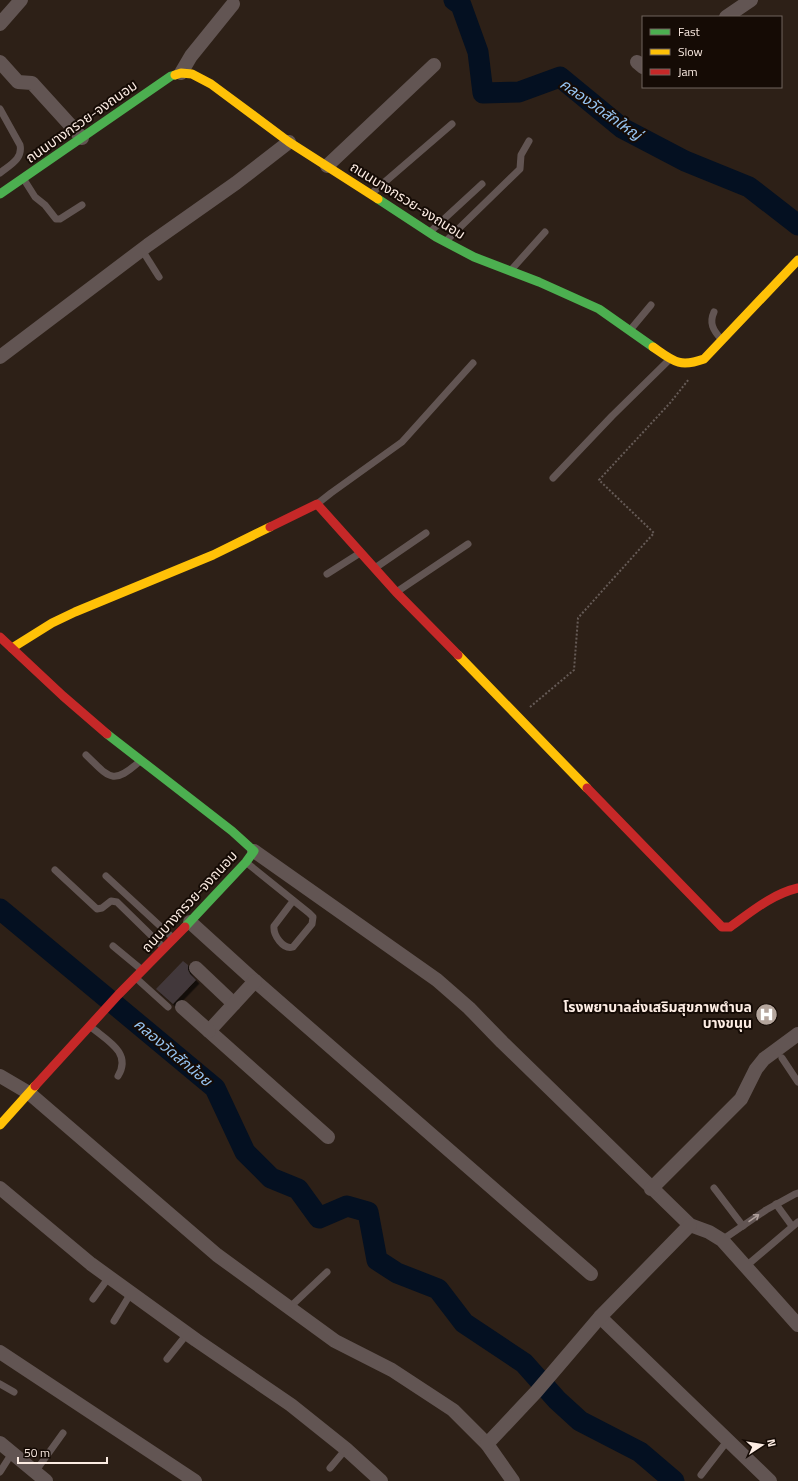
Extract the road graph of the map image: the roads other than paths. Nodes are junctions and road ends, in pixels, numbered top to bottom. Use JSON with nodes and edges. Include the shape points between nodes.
{"nodes":[{"id":1,"x":751,"y":0,"type":"edge"},
{"id":2,"x":18,"y":1,"type":"edge"},
{"id":3,"x":233,"y":4,"type":"dead end"},
{"id":4,"x":727,"y":16,"type":"edge"},
{"id":5,"x":0,"y":24,"type":"edge"},
{"id":6,"x":0,"y":62,"type":"edge"},
{"id":7,"x":434,"y":65,"type":"dead end"},
{"id":8,"x":181,"y":73,"type":"junction"},
{"id":9,"x":0,"y":109,"type":"edge"},
{"id":10,"x":452,"y":124,"type":"dead end"},
{"id":11,"x":82,"y":138,"type":"junction"},
{"id":12,"x":289,"y":142,"type":"junction"},
{"id":13,"x":529,"y":142,"type":"dead end"},
{"id":14,"x":327,"y":166,"type":"junction"},
{"id":15,"x":0,"y":173,"type":"edge"},
{"id":16,"x":23,"y":178,"type":"junction"},
{"id":17,"x":482,"y":184,"type":"dead end"},
{"id":18,"x":0,"y":194,"type":"edge"},
{"id":19,"x":371,"y":194,"type":"junction"},
{"id":20,"x":82,"y":205,"type":"dead end"},
{"id":21,"x":429,"y":232,"type":"junction"},
{"id":22,"x":545,"y":232,"type":"dead end"},
{"id":23,"x":445,"y":242,"type":"junction"},
{"id":24,"x":142,"y":250,"type":"junction"},
{"id":25,"x":798,"y":260,"type":"edge"},
{"id":26,"x":510,"y":271,"type":"junction"},
{"id":27,"x":159,"y":277,"type":"dead end"},
{"id":28,"x":651,"y":305,"type":"dead end"},
{"id":29,"x":714,"y":312,"type":"dead end"},
{"id":30,"x":629,"y":330,"type":"junction"},
{"id":31,"x":722,"y":340,"type":"junction"},
{"id":32,"x":0,"y":357,"type":"edge"},
{"id":33,"x":669,"y":360,"type":"junction"},
{"id":34,"x":473,"y":363,"type":"dead end"},
{"id":35,"x":553,"y":478,"type":"dead end"},
{"id":36,"x":317,"y":504,"type":"junction"},
{"id":37,"x":426,"y":533,"type":"dead end"},
{"id":38,"x":468,"y":544,"type":"dead end"},
{"id":39,"x":361,"y":553,"type":"junction"},
{"id":40,"x":375,"y":568,"type":"junction"},
{"id":41,"x":326,"y":574,"type":"dead end"},
{"id":42,"x":396,"y":592,"type":"junction"},
{"id":43,"x":0,"y":638,"type":"edge"},
{"id":44,"x":12,"y":648,"type":"junction"},
{"id":45,"x":86,"y":755,"type":"dead end"},
{"id":46,"x":139,"y":762,"type":"junction"},
{"id":47,"x":250,"y":856,"type":"junction"},
{"id":48,"x":55,"y":870,"type":"dead end"},
{"id":49,"x":106,"y":876,"type":"dead end"},
{"id":50,"x":798,"y":888,"type":"edge"},
{"id":51,"x":294,"y":901,"type":"junction"},
{"id":52,"x":190,"y":922,"type":"junction"},
{"id":53,"x":173,"y":938,"type":"junction"},
{"id":54,"x":113,"y":946,"type":"dead end"},
{"id":55,"x":164,"y":948,"type":"junction"},
{"id":56,"x":196,"y":968,"type":"dead end"},
{"id":57,"x":142,"y":970,"type":"junction"},
{"id":58,"x":136,"y":978,"type":"junction"},
{"id":59,"x":255,"y":981,"type":"junction"},
{"id":60,"x":234,"y":1004,"type":"junction"},
{"id":61,"x":168,"y":1007,"type":"dead end"},
{"id":62,"x":182,"y":1008,"type":"dead end"},
{"id":63,"x":91,"y":1027,"type":"junction"},
{"id":64,"x":209,"y":1031,"type":"junction"},
{"id":65,"x":798,"y":1034,"type":"edge"},
{"id":66,"x":782,"y":1058,"type":"dead end"},
{"id":67,"x":0,"y":1076,"type":"edge"},
{"id":68,"x":118,"y":1076,"type":"dead end"},
{"id":69,"x":798,"y":1082,"type":"edge"},
{"id":70,"x":29,"y":1093,"type":"junction"},
{"id":71,"x":0,"y":1125,"type":"edge"},
{"id":72,"x":328,"y":1137,"type":"dead end"},
{"id":73,"x":0,"y":1188,"type":"edge"},
{"id":74,"x":714,"y":1188,"type":"dead end"},
{"id":75,"x":651,"y":1189,"type":"junction"},
{"id":76,"x":798,"y":1193,"type":"edge"},
{"id":77,"x":776,"y":1204,"type":"junction"},
{"id":78,"x":795,"y":1224,"type":"edge"},
{"id":79,"x":690,"y":1226,"type":"junction"},
{"id":80,"x":743,"y":1226,"type":"junction"},
{"id":81,"x":722,"y":1240,"type":"junction"},
{"id":82,"x":745,"y":1267,"type":"junction"},
{"id":83,"x":327,"y":1272,"type":"dead end"},
{"id":84,"x":591,"y":1274,"type":"dead end"},
{"id":85,"x":109,"y":1277,"type":"junction"},
{"id":86,"x":131,"y":1292,"type":"junction"},
{"id":87,"x":92,"y":1299,"type":"dead end"},
{"id":88,"x":289,"y":1308,"type":"junction"},
{"id":89,"x":600,"y":1317,"type":"junction"},
{"id":90,"x":114,"y":1321,"type":"dead end"},
{"id":91,"x":798,"y":1325,"type":"edge"},
{"id":92,"x":187,"y":1334,"type":"junction"},
{"id":93,"x":0,"y":1352,"type":"edge"},
{"id":94,"x":167,"y":1359,"type":"dead end"},
{"id":95,"x":0,"y":1384,"type":"edge"},
{"id":96,"x":14,"y":1392,"type":"dead end"},
{"id":97,"x":63,"y":1433,"type":"dead end"},
{"id":98,"x":728,"y":1440,"type":"junction"},
{"id":99,"x":0,"y":1444,"type":"edge"},
{"id":100,"x":487,"y":1444,"type":"junction"},
{"id":101,"x":346,"y":1449,"type":"junction"},
{"id":102,"x":12,"y":1453,"type":"junction"},
{"id":103,"x":330,"y":1468,"type":"dead end"},
{"id":104,"x":0,"y":1472,"type":"edge"},
{"id":105,"x":34,"y":1472,"type":"junction"},
{"id":106,"x":701,"y":1475,"type":"dead end"},
{"id":107,"x":46,"y":1481,"type":"edge"},
{"id":108,"x":195,"y":1481,"type":"edge"},
{"id":109,"x":380,"y":1481,"type":"edge"},
{"id":110,"x":513,"y":1481,"type":"edge"},
{"id":111,"x":770,"y":1481,"type":"edge"}],
"edges":[{"from":1,"to":4,"type":"street"},
{"from":2,"to":5,"type":"street"},
{"from":3,"to":8,"type":"street","via":[[191,56]]},
{"from":6,"to":11,"type":"street","via":[[18,82],[32,82]]},
{"from":7,"to":14,"type":"street"},
{"from":8,"to":11,"type":"street","name":"ถนนบางกรวย-จงถนอม","via":[[171,76]]},
{"from":8,"to":12,"type":"street","name":"ถนนบางกรวย-จงถนอม","via":[[192,74],[212,84]]},
{"from":9,"to":15,"type":"lane","via":[[21,150],[18,158]]},
{"from":10,"to":19,"type":"lane"},
{"from":11,"to":16,"type":"street","name":"ถนนบางกรวย-จงถนอม"},
{"from":12,"to":14,"type":"street","name":"ถนนบางกรวย-จงถนอม"},
{"from":12,"to":24,"type":"street","via":[[236,184]]},
{"from":13,"to":23,"type":"lane","via":[[522,151],[520,169]]},
{"from":14,"to":19,"type":"street","name":"ถนนบางกรวย-จงถนอม"},
{"from":16,"to":18,"type":"street","name":"ถนนบางกรวย-จงถนอม"},
{"from":16,"to":20,"type":"lane","via":[[35,197],[56,219]]},
{"from":17,"to":21,"type":"lane"},
{"from":19,"to":21,"type":"street","name":"ถนนบางกรวย-จงถนอม"},
{"from":21,"to":23,"type":"street","name":"ถนนบางกรวย-จงถนอม"},
{"from":22,"to":26,"type":"lane"},
{"from":23,"to":26,"type":"street","name":"ถนนบางกรวย-จงถนอม"},
{"from":24,"to":27,"type":"lane"},
{"from":24,"to":32,"type":"street"},
{"from":25,"to":31,"type":"street","name":"ถนนบางกรวย-จงถนอม"},
{"from":26,"to":30,"type":"street","name":"ถนนบางกรวย-จงถนอม","via":[[586,303]]},
{"from":28,"to":30,"type":"lane"},
{"from":29,"to":31,"type":"lane","via":[[712,328]]},
{"from":30,"to":33,"type":"street","name":"ถนนบางกรวย-จงถนอม"},
{"from":31,"to":33,"type":"street","name":"ถนนบางกรวย-จงถนอม","via":[[704,359],[685,364]]},
{"from":33,"to":35,"type":"lane"},
{"from":34,"to":36,"type":"lane","via":[[402,442]]},
{"from":36,"to":39,"type":"street"},
{"from":36,"to":44,"type":"street","via":[[207,557],[70,614]]},
{"from":37,"to":40,"type":"lane"},
{"from":38,"to":42,"type":"lane"},
{"from":39,"to":40,"type":"street"},
{"from":39,"to":41,"type":"lane"},
{"from":40,"to":42,"type":"street"},
{"from":42,"to":50,"type":"street","via":[[722,927],[730,927],[778,894]]},
{"from":43,"to":44,"type":"street","name":"ถนนบางกรวย-จงถนอม"},
{"from":44,"to":46,"type":"street","name":"ถนนบางกรวย-จงถนอม"},
{"from":45,"to":46,"type":"lane","via":[[112,777],[128,772]]},
{"from":46,"to":47,"type":"street","name":"ถนนบางกรวย-จงถนอม","via":[[232,830]]},
{"from":47,"to":51,"type":"lane"},
{"from":47,"to":52,"type":"street","name":"ถนนบางกรวย-จงถนอม"},
{"from":47,"to":75,"type":"street","via":[[437,980],[469,1008]]},
{"from":48,"to":55,"type":"lane","via":[[97,908],[102,908],[111,901],[117,902]]},
{"from":49,"to":53,"type":"lane"},
{"from":51,"to":51,"type":"lane","via":[[313,917],[312,924],[293,947],[289,948],[274,934],[274,926]]},
{"from":52,"to":53,"type":"street","name":"ถนนบางกรวย-จงถนอม"},
{"from":52,"to":59,"type":"street"},
{"from":53,"to":55,"type":"street","name":"ถนนบางกรวย-จงถนอม"},
{"from":54,"to":57,"type":"lane"},
{"from":55,"to":57,"type":"street","name":"ถนนบางกรวย-จงถนอม"},
{"from":56,"to":60,"type":"street"},
{"from":57,"to":58,"type":"street","name":"ถนนบางกรวย-จงถนอม"},
{"from":58,"to":61,"type":"lane"},
{"from":58,"to":63,"type":"street","name":"ถนนบางกรวย-จงถนอม"},
{"from":59,"to":60,"type":"street"},
{"from":59,"to":84,"type":"street"},
{"from":60,"to":64,"type":"street"},
{"from":62,"to":64,"type":"street"},
{"from":63,"to":68,"type":"lane","via":[[119,1051],[124,1063]]},
{"from":63,"to":70,"type":"street","name":"ถนนบางกรวย-จงถนอม"},
{"from":64,"to":72,"type":"street"},
{"from":65,"to":75,"type":"street","via":[[764,1059],[741,1098]]},
{"from":66,"to":69,"type":"lane"},
{"from":67,"to":70,"type":"street"},
{"from":70,"to":71,"type":"street","name":"ถนนบางกรวย-จงถนอม"},
{"from":70,"to":88,"type":"street","via":[[217,1255]]},
{"from":73,"to":85,"type":"street"},
{"from":74,"to":80,"type":"lane"},
{"from":75,"to":79,"type":"street"},
{"from":76,"to":77,"type":"lane"},
{"from":77,"to":78,"type":"lane"},
{"from":80,"to":77,"type":"lane","one_way":true},
{"from":78,"to":82,"type":"lane"},
{"from":79,"to":81,"type":"street","via":[[709,1232]]},
{"from":79,"to":89,"type":"street"},
{"from":80,"to":81,"type":"lane"},
{"from":81,"to":82,"type":"street"},
{"from":82,"to":91,"type":"street"},
{"from":83,"to":88,"type":"lane"},
{"from":85,"to":86,"type":"street"},
{"from":85,"to":87,"type":"lane"},
{"from":86,"to":90,"type":"lane"},
{"from":86,"to":92,"type":"street"},
{"from":88,"to":100,"type":"street","via":[[335,1341],[392,1370],[453,1410]]},
{"from":89,"to":98,"type":"street"},
{"from":89,"to":100,"type":"street","via":[[536,1392]]},
{"from":92,"to":94,"type":"lane"},
{"from":92,"to":101,"type":"street","via":[[291,1405]]},
{"from":93,"to":108,"type":"street"},
{"from":95,"to":96,"type":"lane"},
{"from":97,"to":105,"type":"lane"},
{"from":98,"to":106,"type":"lane"},
{"from":98,"to":111,"type":"street"},
{"from":99,"to":102,"type":"street"},
{"from":100,"to":110,"type":"street"},
{"from":101,"to":103,"type":"lane"},
{"from":101,"to":109,"type":"street"},
{"from":102,"to":104,"type":"lane"},
{"from":102,"to":105,"type":"street"},
{"from":105,"to":107,"type":"street"}]}
